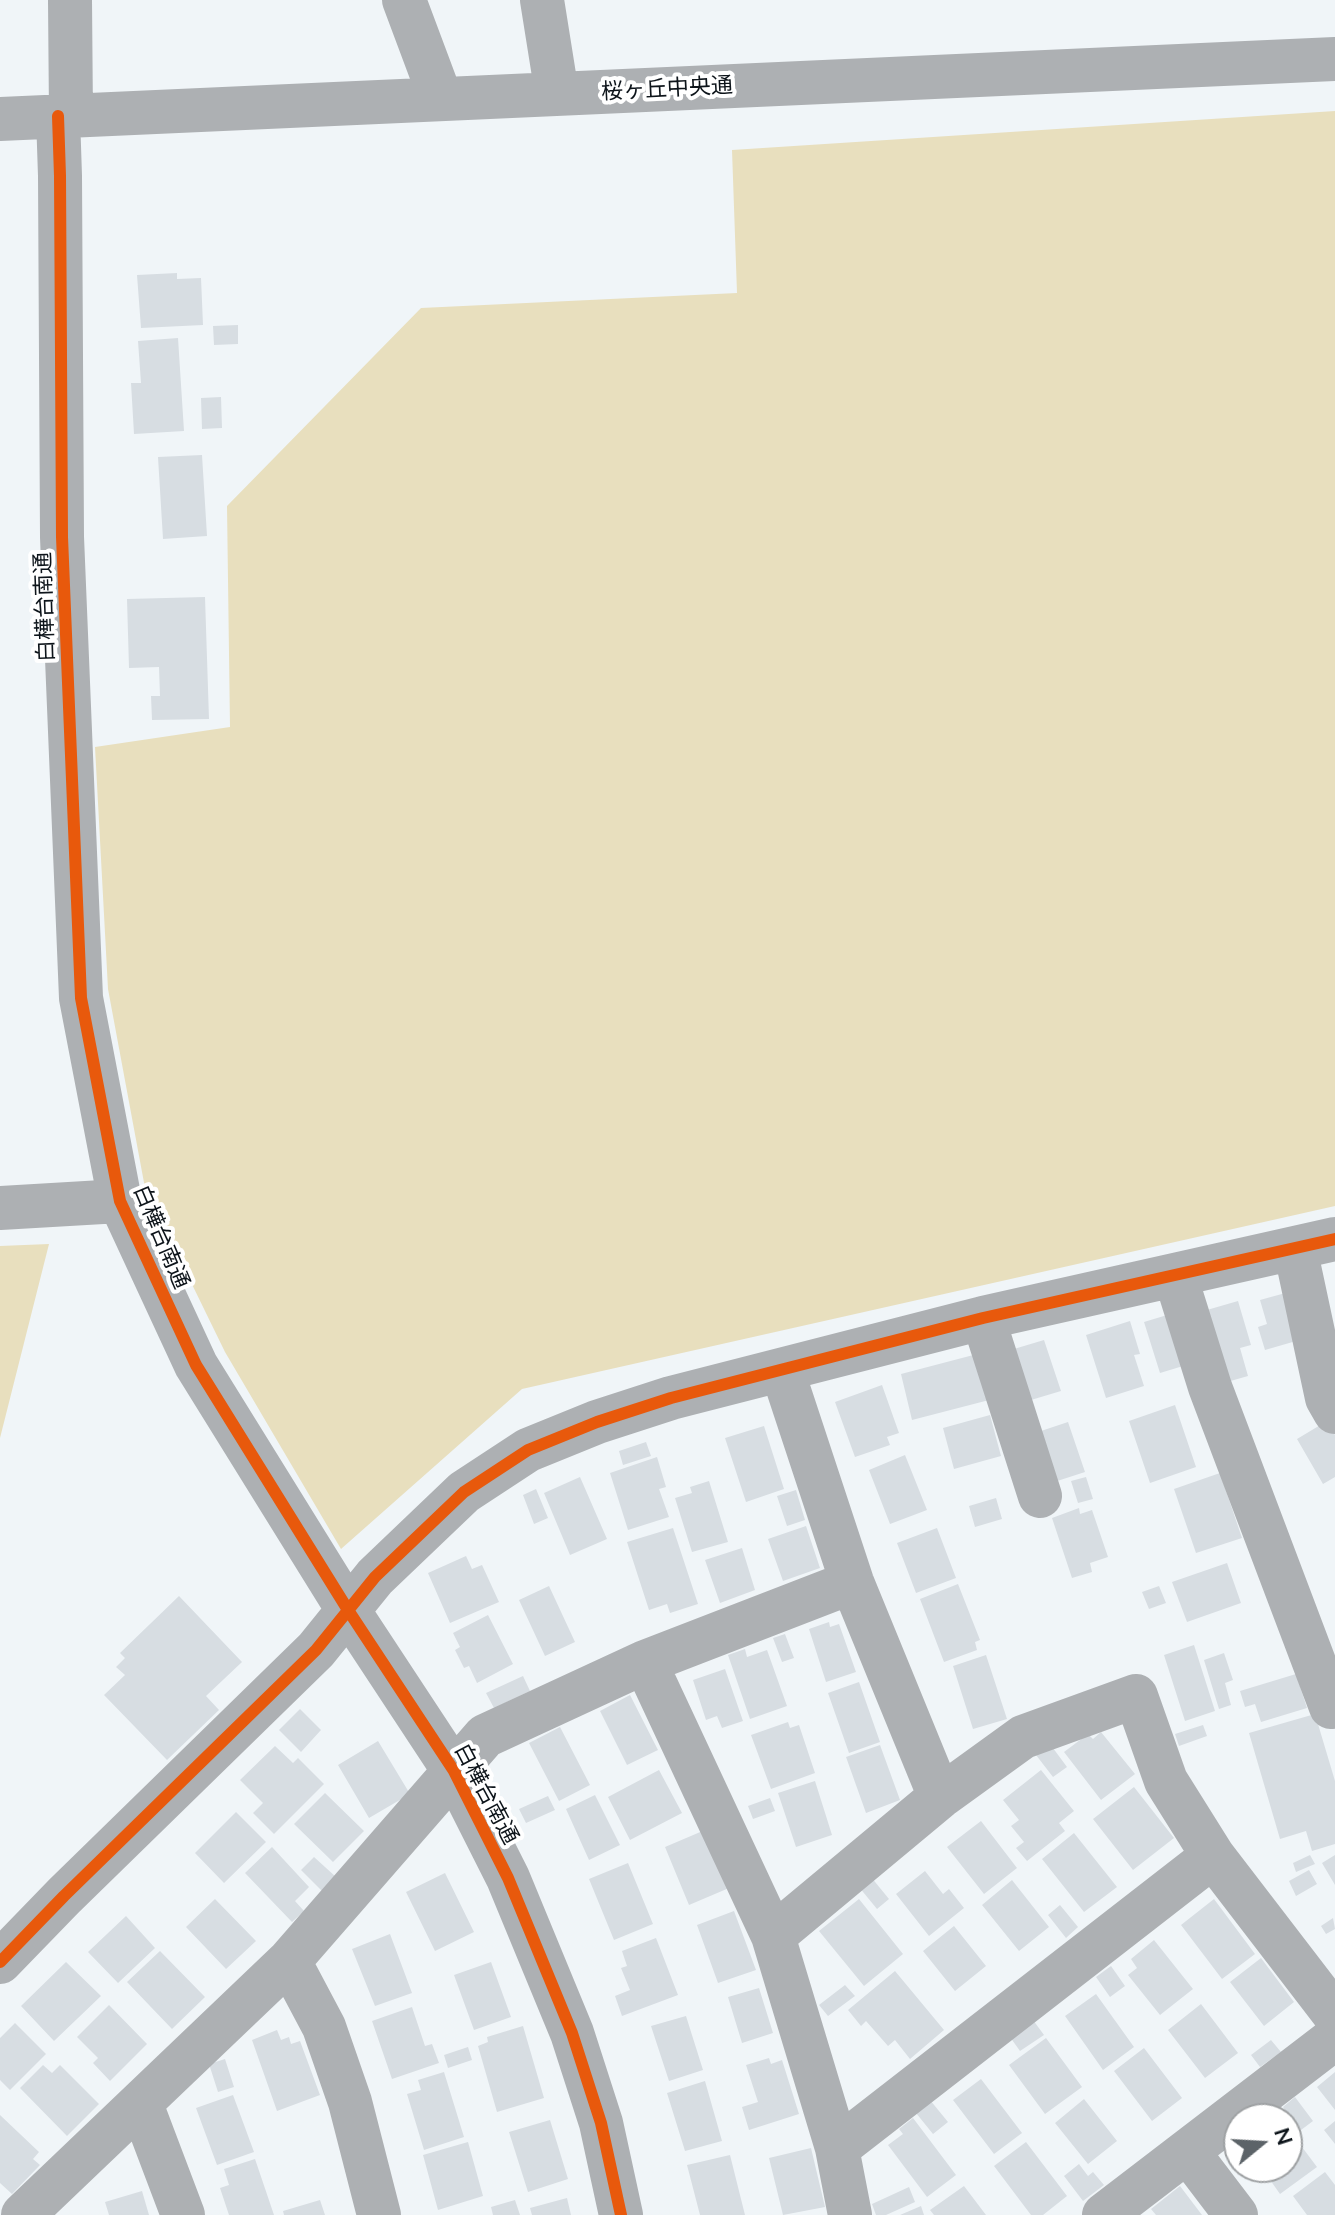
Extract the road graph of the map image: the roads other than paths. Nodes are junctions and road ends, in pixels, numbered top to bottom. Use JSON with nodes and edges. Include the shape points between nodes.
{"nodes":[{"id":1,"x":70,"y":0,"type":"edge"},
{"id":2,"x":404,"y":0,"type":"edge"},
{"id":3,"x":542,"y":0,"type":"edge"},
{"id":4,"x":1335,"y":59,"type":"edge"},
{"id":5,"x":557,"y":94,"type":"junction"},
{"id":6,"x":441,"y":99,"type":"junction"},
{"id":7,"x":65,"y":116,"type":"junction"},
{"id":8,"x":0,"y":119,"type":"edge"},
{"id":9,"x":120,"y":1201,"type":"junction"},
{"id":10,"x":0,"y":1208,"type":"edge"},
{"id":11,"x":1315,"y":1243,"type":"edge"},
{"id":12,"x":1175,"y":1275,"type":"junction"},
{"id":13,"x":983,"y":1318,"type":"junction"},
{"id":14,"x":782,"y":1370,"type":"junction"},
{"id":15,"x":1335,"y":1412,"type":"edge"},
{"id":16,"x":1040,"y":1496,"type":"dead end"},
{"id":17,"x":852,"y":1582,"type":"junction"},
{"id":18,"x":348,"y":1610,"type":"junction"},
{"id":19,"x":645,"y":1662,"type":"junction"},
{"id":20,"x":1331,"y":1707,"type":"dead end"},
{"id":21,"x":454,"y":1771,"type":"junction"},
{"id":22,"x":940,"y":1797,"type":"junction"},
{"id":23,"x":1213,"y":1856,"type":"junction"},
{"id":24,"x":773,"y":1936,"type":"junction"},
{"id":25,"x":289,"y":1961,"type":"junction"},
{"id":26,"x":0,"y":1962,"type":"edge"},
{"id":27,"x":1335,"y":2015,"type":"edge"},
{"id":28,"x":1335,"y":2038,"type":"edge"},
{"id":29,"x":141,"y":2104,"type":"junction"},
{"id":30,"x":837,"y":2148,"type":"junction"},
{"id":31,"x":1188,"y":2152,"type":"junction"},
{"id":32,"x":23,"y":2215,"type":"edge"},
{"id":33,"x":183,"y":2215,"type":"edge"},
{"id":34,"x":379,"y":2215,"type":"edge"},
{"id":35,"x":621,"y":2215,"type":"edge"},
{"id":36,"x":850,"y":2215,"type":"edge"},
{"id":37,"x":1104,"y":2215,"type":"edge"},
{"id":38,"x":1236,"y":2215,"type":"edge"}],
"edges":[{"from":1,"to":7,"type":"street","name":"白樺台南通"},
{"from":2,"to":6,"type":"street"},
{"from":3,"to":5,"type":"street"},
{"from":4,"to":5,"type":"street","name":"桜ヶ丘中央通"},
{"from":5,"to":6,"type":"street","name":"桜ヶ丘中央通"},
{"from":6,"to":7,"type":"street","name":"桜ヶ丘中央通"},
{"from":7,"to":8,"type":"street","name":"桜ヶ丘中央通"},
{"from":7,"to":9,"type":"street","name":"白樺台南通","via":[[60,192],[62,537],[81,998]]},
{"from":9,"to":10,"type":"street"},
{"from":9,"to":18,"type":"street","name":"白樺台南通","via":[[196,1365]]},
{"from":11,"to":12,"type":"street"},
{"from":11,"to":15,"type":"street","via":[[1327,1398]]},
{"from":12,"to":13,"type":"street"},
{"from":12,"to":20,"type":"street","via":[[1210,1387]]},
{"from":13,"to":14,"type":"street"},
{"from":13,"to":16,"type":"street"},
{"from":14,"to":17,"type":"street"},
{"from":14,"to":18,"type":"street","via":[[671,1398],[528,1450],[464,1492]]},
{"from":17,"to":19,"type":"street"},
{"from":17,"to":22,"type":"street"},
{"from":18,"to":21,"type":"street","name":"白樺台南通"},
{"from":18,"to":26,"type":"street","via":[[316,1650]]},
{"from":19,"to":21,"type":"street","via":[[485,1736]]},
{"from":19,"to":24,"type":"street"},
{"from":21,"to":25,"type":"street"},
{"from":21,"to":35,"type":"street","name":"白樺台南通","via":[[508,1878],[572,2033],[601,2123]]},
{"from":22,"to":23,"type":"street","via":[[1023,1737],[1136,1696],[1166,1781]]},
{"from":22,"to":24,"type":"street"},
{"from":23,"to":27,"type":"street"},
{"from":23,"to":30,"type":"street"},
{"from":24,"to":30,"type":"street"},
{"from":25,"to":29,"type":"street"},
{"from":25,"to":34,"type":"street","via":[[324,2027]]},
{"from":28,"to":31,"type":"street"},
{"from":29,"to":32,"type":"street"},
{"from":29,"to":33,"type":"street"},
{"from":30,"to":36,"type":"street"},
{"from":31,"to":37,"type":"street"},
{"from":31,"to":38,"type":"street"}]}
